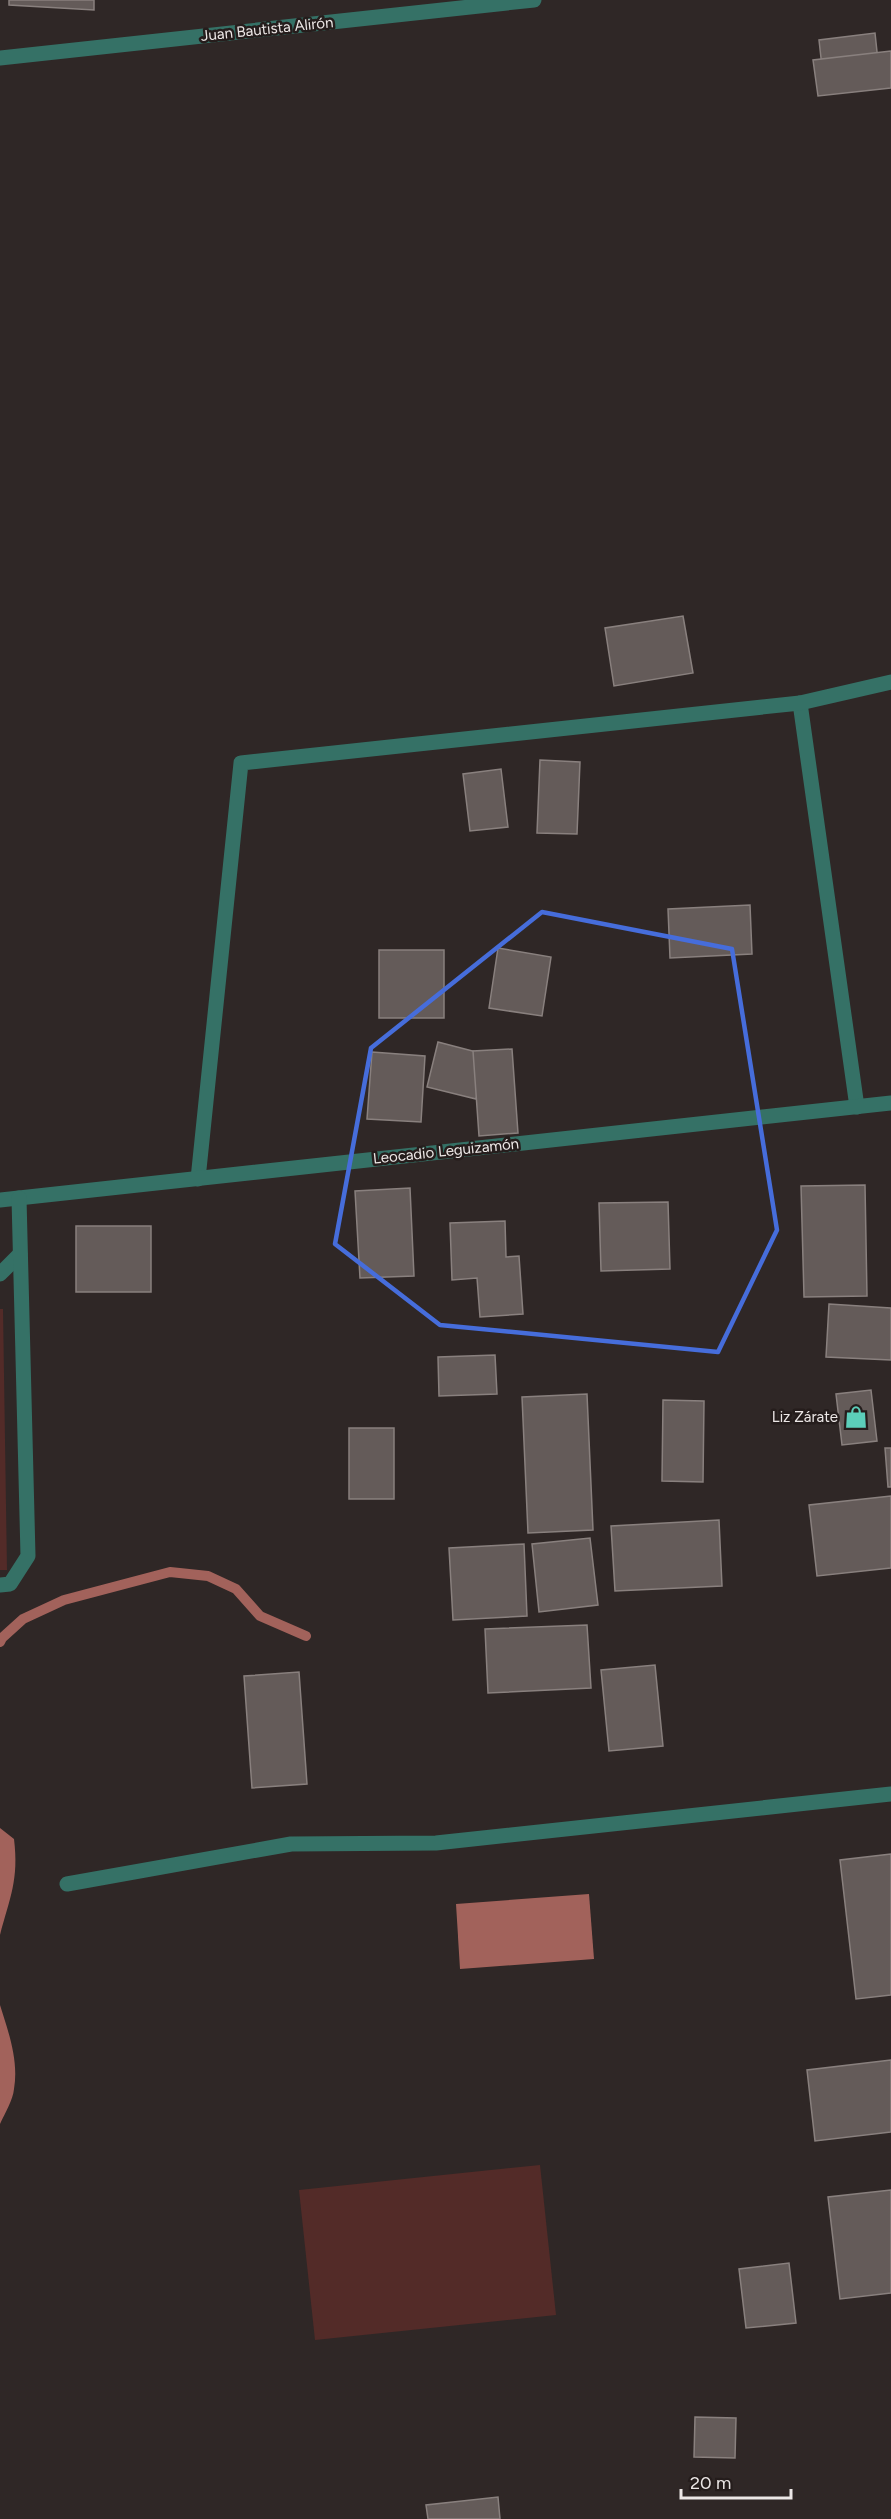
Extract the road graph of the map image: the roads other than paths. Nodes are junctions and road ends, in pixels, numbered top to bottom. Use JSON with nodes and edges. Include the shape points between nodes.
{"nodes":[{"id":1,"x":534,"y":0,"type":"edge"},
{"id":2,"x":0,"y":58,"type":"edge"},
{"id":3,"x":891,"y":682,"type":"edge"},
{"id":4,"x":800,"y":703,"type":"junction"},
{"id":5,"x":891,"y":1103,"type":"edge"},
{"id":6,"x":857,"y":1107,"type":"junction"},
{"id":7,"x":198,"y":1179,"type":"junction"},
{"id":8,"x":19,"y":1198,"type":"junction"},
{"id":9,"x":0,"y":1200,"type":"edge"},
{"id":10,"x":20,"y":1254,"type":"junction"},
{"id":11,"x":0,"y":1274,"type":"edge"},
{"id":12,"x":0,"y":1585,"type":"edge"},
{"id":13,"x":891,"y":1794,"type":"edge"},
{"id":14,"x":67,"y":1884,"type":"dead end"}],
"edges":[{"from":1,"to":2,"type":"street","name":"Juan Bautista Alirón"},
{"from":3,"to":4,"type":"street"},
{"from":4,"to":6,"type":"street"},
{"from":4,"to":7,"type":"street","via":[[241,763]]},
{"from":5,"to":6,"type":"street","name":"Leocadio Leguizamón"},
{"from":6,"to":7,"type":"street","name":"Leocadio Leguizamón"},
{"from":7,"to":8,"type":"street","name":"Leocadio Leguizamón"},
{"from":8,"to":9,"type":"street","name":"Leocadio Leguizamón"},
{"from":8,"to":10,"type":"street"},
{"from":10,"to":11,"type":"street"},
{"from":10,"to":12,"type":"street","via":[[28,1556],[10,1584]]},
{"from":13,"to":14,"type":"street","via":[[436,1843],[291,1844]]}]}
